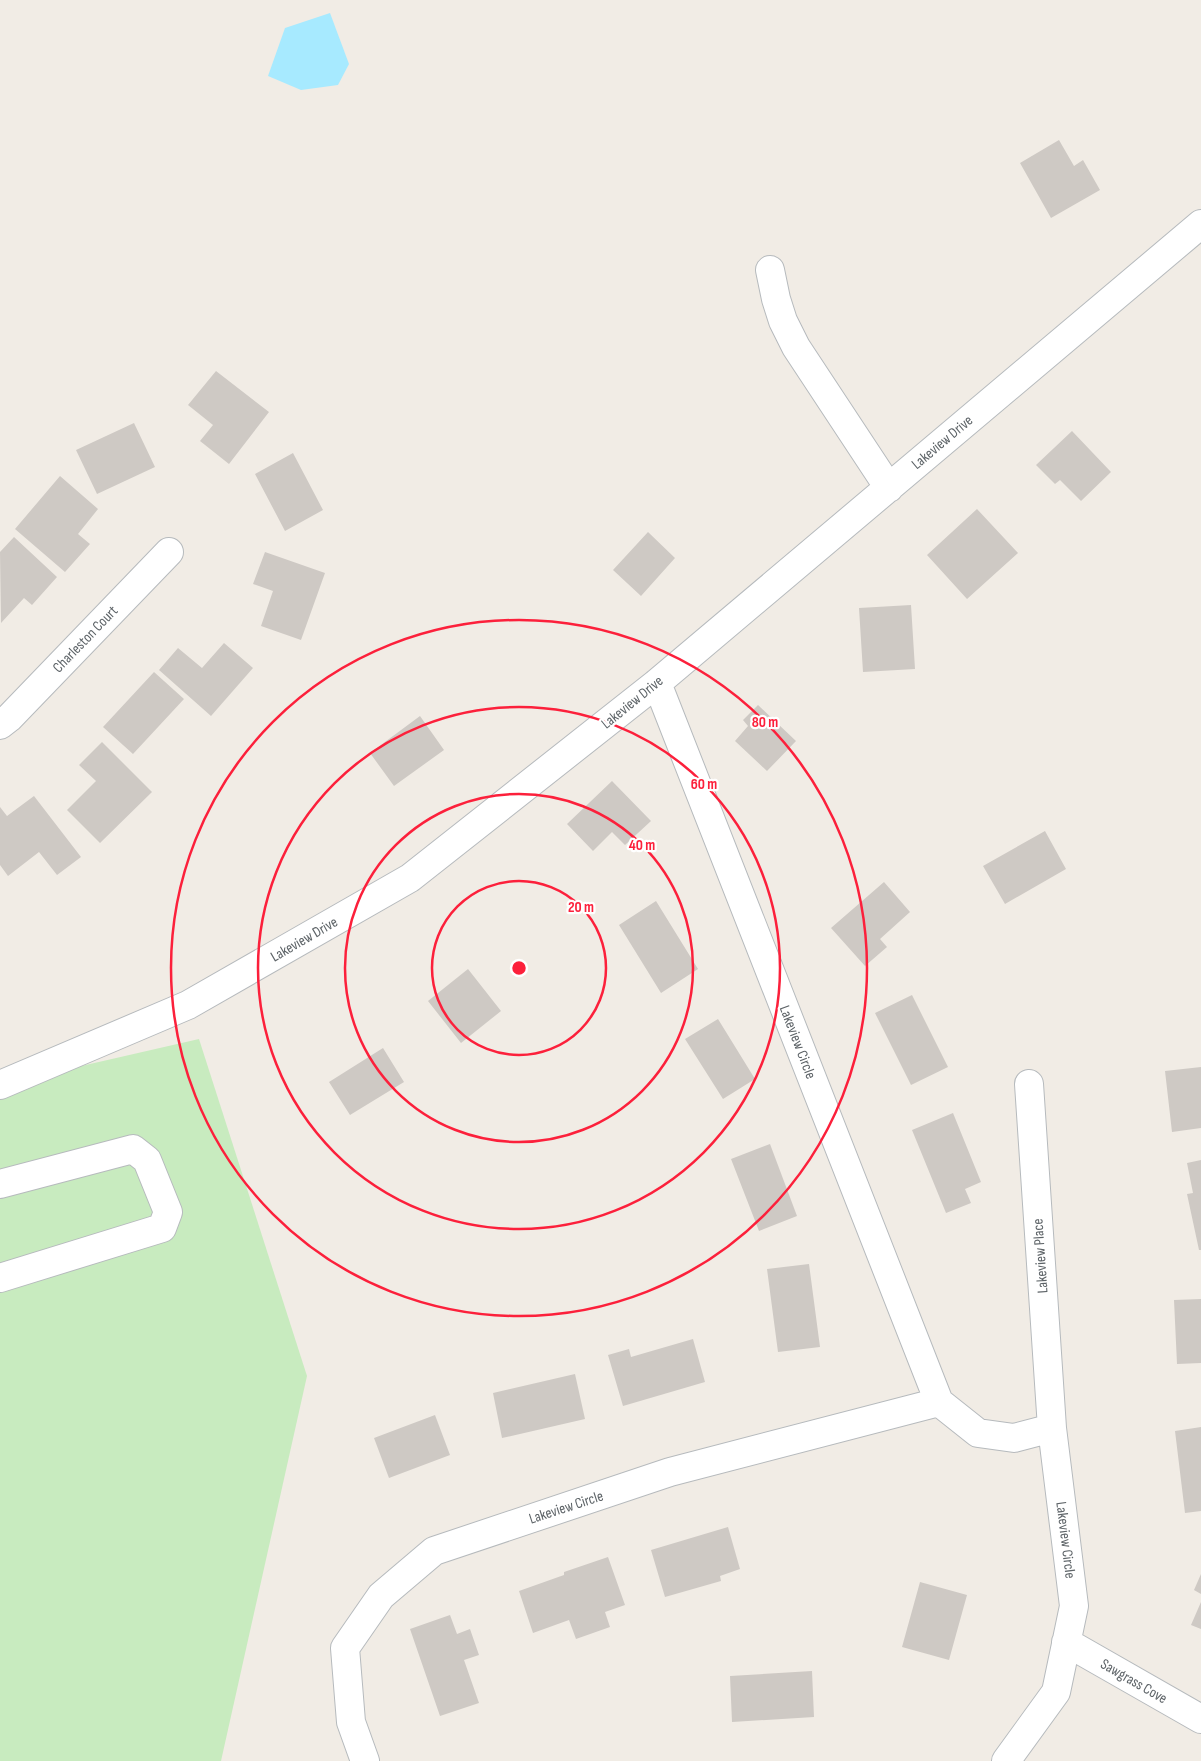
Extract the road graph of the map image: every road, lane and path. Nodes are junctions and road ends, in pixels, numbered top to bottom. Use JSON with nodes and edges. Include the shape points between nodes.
{"nodes":[{"id":1,"x":1201,"y":224,"type":"edge"},
{"id":2,"x":770,"y":270,"type":"dead end"},
{"id":3,"x":888,"y":488,"type":"junction"},
{"id":4,"x":169,"y":552,"type":"dead end"},
{"id":5,"x":657,"y":682,"type":"junction"},
{"id":6,"x":0,"y":725,"type":"edge"},
{"id":7,"x":1029,"y":1084,"type":"dead end"},
{"id":8,"x":0,"y":1086,"type":"edge"},
{"id":9,"x":0,"y":1184,"type":"edge"},
{"id":10,"x":0,"y":1278,"type":"edge"},
{"id":11,"x":939,"y":1402,"type":"junction"},
{"id":12,"x":1052,"y":1428,"type":"junction"},
{"id":13,"x":1066,"y":1642,"type":"junction"},
{"id":14,"x":1201,"y":1719,"type":"edge"},
{"id":15,"x":365,"y":1761,"type":"edge"},
{"id":16,"x":1006,"y":1761,"type":"edge"}],
"edges":[{"from":1,"to":3,"type":"street","name":"Lakeview Drive"},
{"from":2,"to":3,"type":"street","via":[[783,321],[796,347]]},
{"from":3,"to":5,"type":"street","name":"Lakeview Drive"},
{"from":4,"to":6,"type":"street","name":"Charleston Court"},
{"from":5,"to":8,"type":"street","name":"Lakeview Drive","via":[[410,878],[188,1005]]},
{"from":5,"to":11,"type":"street","name":"Lakeview Circle"},
{"from":7,"to":12,"type":"street","name":"Lakeview Place"},
{"from":9,"to":10,"type":"street","via":[[133,1149],[147,1160],[168,1212],[162,1228]]},
{"from":11,"to":12,"type":"street","via":[[978,1433],[1014,1438]]},
{"from":11,"to":15,"type":"street","name":"Lakeview Circle","via":[[670,1472],[434,1550],[381,1596],[345,1648],[351,1722]]},
{"from":12,"to":13,"type":"street","name":"Lakeview Circle","via":[[1074,1606]]},
{"from":13,"to":14,"type":"street","name":"Sawgrass Cove"},
{"from":13,"to":16,"type":"street","name":"Lakeview Circle","via":[[1056,1692]]}]}
